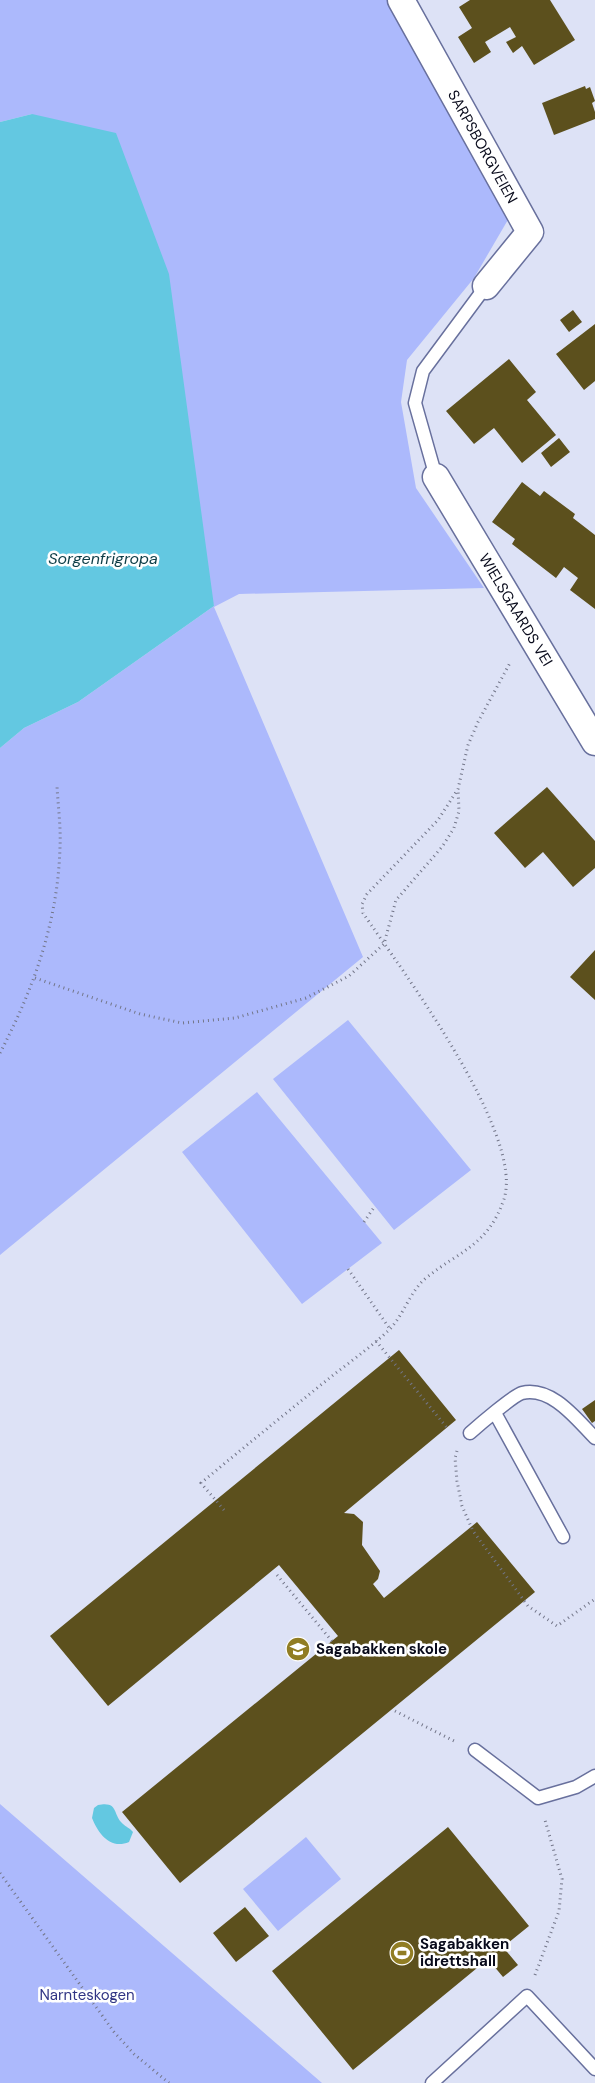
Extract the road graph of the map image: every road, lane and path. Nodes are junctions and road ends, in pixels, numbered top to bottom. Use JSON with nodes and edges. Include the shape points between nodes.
{"nodes":[{"id":1,"x":401,"y":0,"type":"edge"},
{"id":2,"x":486,"y":286,"type":"joint"},
{"id":3,"x":436,"y":477,"type":"joint"},
{"id":4,"x":528,"y":630,"type":"junction"},
{"id":5,"x":595,"y":742,"type":"edge"},
{"id":6,"x":57,"y":786,"type":"dead end"},
{"id":7,"x":458,"y":789,"type":"junction"},
{"id":8,"x":384,"y":944,"type":"junction"},
{"id":9,"x":35,"y":978,"type":"junction"},
{"id":10,"x":0,"y":1053,"type":"edge"},
{"id":11,"x":375,"y":1206,"type":"dead end"},
{"id":12,"x":364,"y":1222,"type":"dead end"},
{"id":13,"x":348,"y":1269,"type":"dead end"},
{"id":14,"x":390,"y":1329,"type":"junction"},
{"id":15,"x":376,"y":1341,"type":"junction"},
{"id":16,"x":495,"y":1413,"type":"junction"},
{"id":17,"x":470,"y":1433,"type":"joint"},
{"id":18,"x":595,"y":1438,"type":"edge"},
{"id":19,"x":459,"y":1444,"type":"junction"},
{"id":20,"x":224,"y":1510,"type":"dead end"},
{"id":21,"x":563,"y":1537,"type":"dead end"},
{"id":22,"x":277,"y":1575,"type":"dead end"},
{"id":23,"x":595,"y":1599,"type":"edge"},
{"id":24,"x":336,"y":1646,"type":"dead end"},
{"id":25,"x":395,"y":1712,"type":"dead end"},
{"id":26,"x":475,"y":1750,"type":"joint"},
{"id":27,"x":595,"y":1776,"type":"edge"},
{"id":28,"x":538,"y":1798,"type":"junction"},
{"id":29,"x":0,"y":1874,"type":"edge"},
{"id":30,"x":527,"y":1996,"type":"junction"},
{"id":31,"x":595,"y":2069,"type":"edge"},
{"id":32,"x":169,"y":2083,"type":"edge"},
{"id":33,"x":432,"y":2083,"type":"edge"}],
"edges":[{"from":1,"to":2,"type":"street","name":"SARPSBORGVEIEN","via":[[530,232]]},
{"from":2,"to":3,"type":"lane","via":[[423,371],[415,403]]},
{"from":3,"to":4,"type":"street","name":"WIELSGAARDS VEI"},
{"from":4,"to":5,"type":"street","name":"WIELSGAARDS VEI"},
{"from":4,"to":7,"type":"path","via":[[468,744]]},
{"from":6,"to":9,"type":"path","via":[[58,877],[46,942]]},
{"from":7,"to":8,"type":"path","via":[[459,811],[454,828],[442,847],[396,900]]},
{"from":7,"to":8,"type":"path","via":[[438,820],[367,894],[362,904],[363,914]]},
{"from":8,"to":9,"type":"path","via":[[349,976],[306,998],[236,1018],[182,1023],[140,1014]]},
{"from":8,"to":14,"type":"path","via":[[448,1039],[471,1080],[493,1125],[505,1162],[507,1181],[504,1199],[487,1232],[460,1256],[425,1279]]},
{"from":9,"to":10,"type":"path"},
{"from":11,"to":12,"type":"path"},
{"from":13,"to":14,"type":"path"},
{"from":14,"to":15,"type":"path"},
{"from":15,"to":19,"type":"path"},
{"from":15,"to":20,"type":"path","via":[[201,1483]]},
{"from":16,"to":17,"type":"lane"},
{"from":16,"to":18,"type":"lane","via":[[522,1393],[543,1394],[568,1410]]},
{"from":16,"to":21,"type":"lane"},
{"from":17,"to":19,"type":"path"},
{"from":19,"to":23,"type":"path","via":[[455,1458],[462,1506],[474,1531],[528,1606],[557,1626]]},
{"from":22,"to":24,"type":"path"},
{"from":25,"to":26,"type":"path"},
{"from":26,"to":28,"type":"lane"},
{"from":27,"to":28,"type":"lane","via":[[576,1787]]},
{"from":28,"to":30,"type":"path","via":[[562,1879],[559,1911]]},
{"from":29,"to":32,"type":"path","via":[[114,2032],[134,2054]]},
{"from":30,"to":31,"type":"lane"},
{"from":30,"to":33,"type":"lane"}]}
